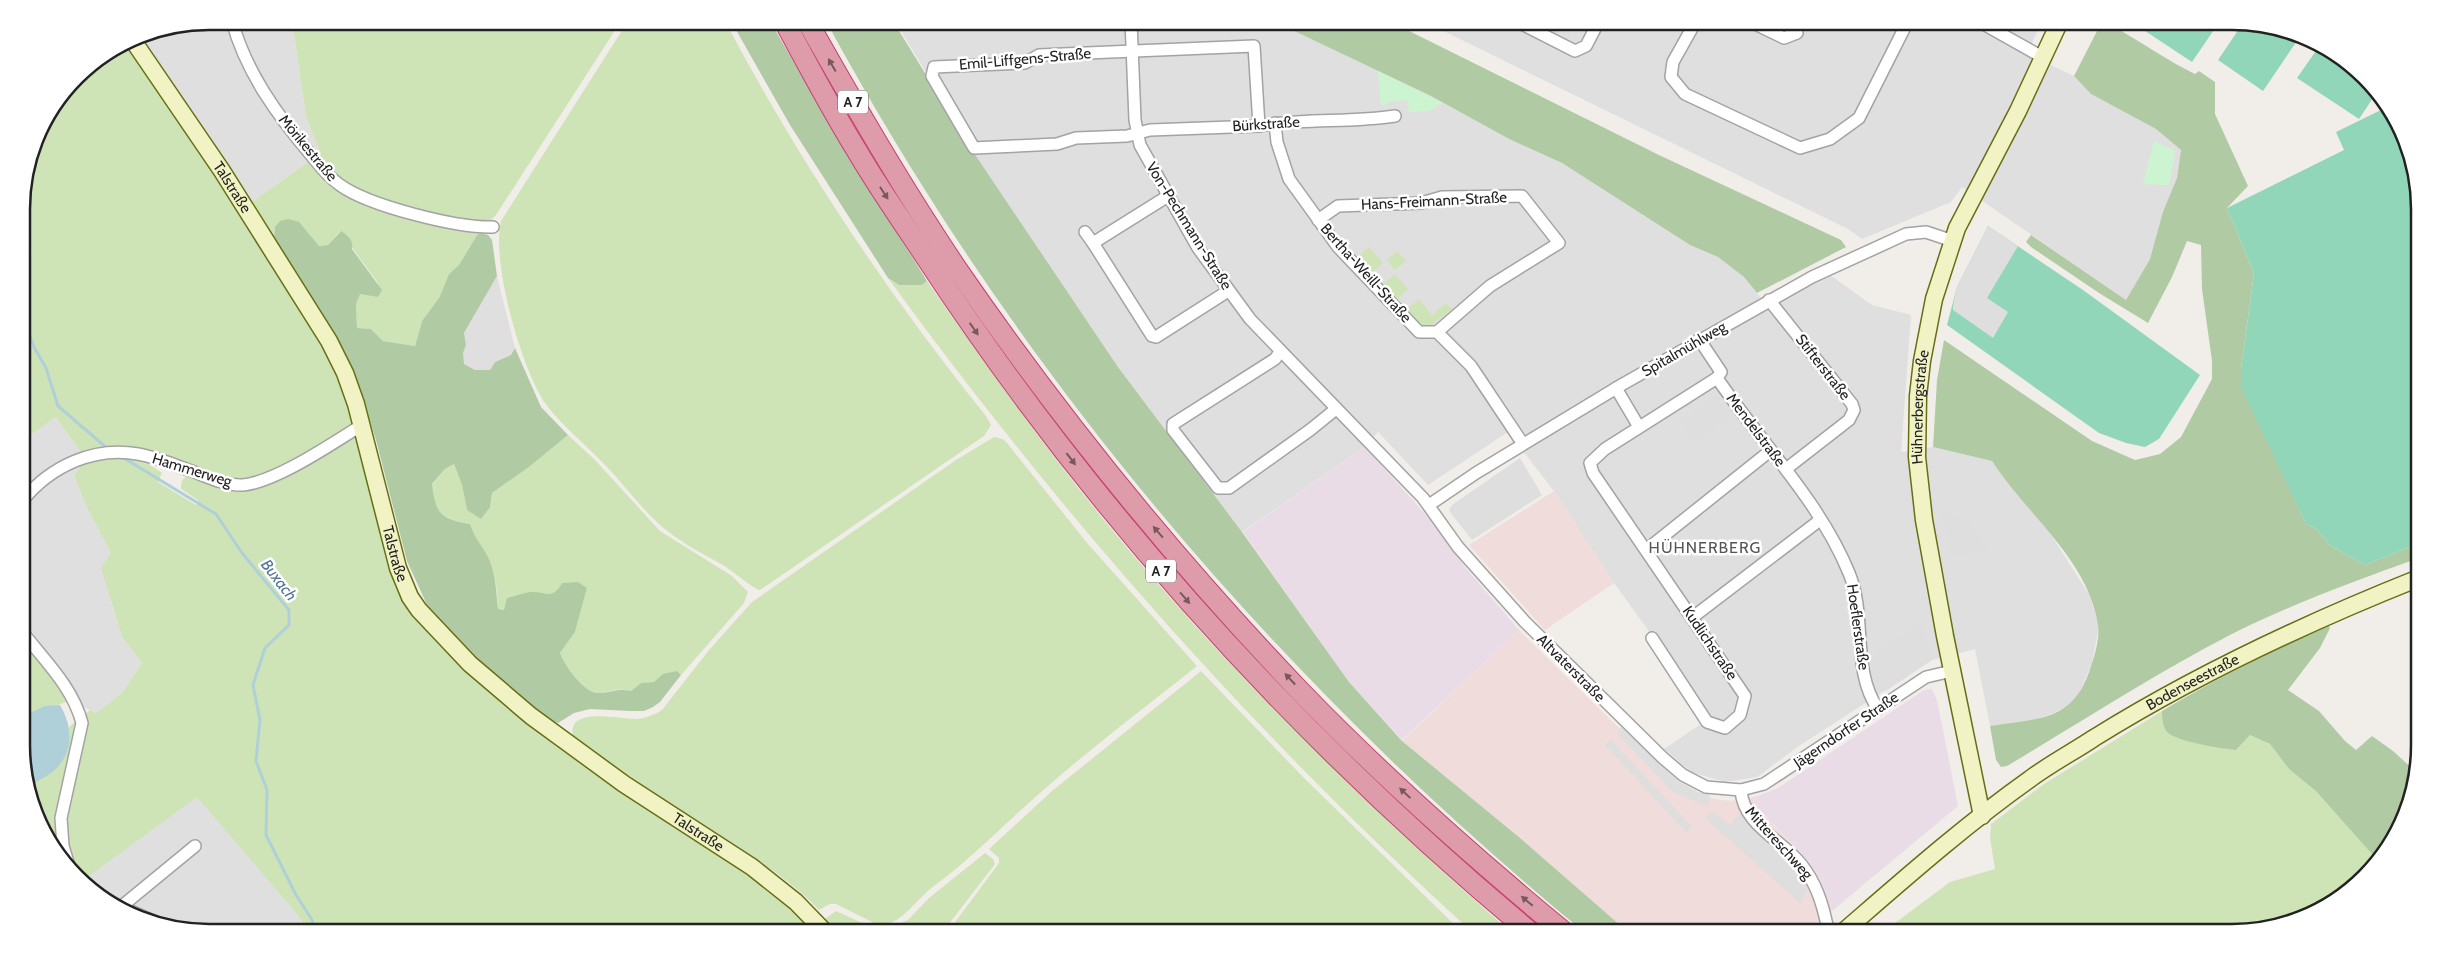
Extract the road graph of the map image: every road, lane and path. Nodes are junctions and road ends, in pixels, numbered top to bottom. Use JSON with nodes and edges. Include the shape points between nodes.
{"nodes":[{"id":1,"x":236,"y":30,"type":"edge"},
{"id":2,"x":789,"y":30,"type":"edge"},
{"id":3,"x":812,"y":30,"type":"edge"},
{"id":4,"x":1132,"y":30,"type":"edge"},
{"id":5,"x":1534,"y":30,"type":"edge"},
{"id":6,"x":1594,"y":30,"type":"edge"},
{"id":7,"x":1691,"y":30,"type":"edge"},
{"id":8,"x":1768,"y":30,"type":"edge"},
{"id":9,"x":1903,"y":30,"type":"edge"},
{"id":10,"x":1994,"y":30,"type":"edge"},
{"id":11,"x":2056,"y":30,"type":"edge"},
{"id":12,"x":1797,"y":33,"type":"dead end"},
{"id":13,"x":137,"y":45,"type":"edge"},
{"id":14,"x":1133,"y":52,"type":"junction"},
{"id":15,"x":2044,"y":58,"type":"junction"},
{"id":16,"x":1395,"y":116,"type":"dead end"},
{"id":17,"x":1276,"y":123,"type":"junction"},
{"id":18,"x":1258,"y":126,"type":"junction"},
{"id":19,"x":1136,"y":133,"type":"junction"},
{"id":20,"x":1168,"y":196,"type":"junction"},
{"id":21,"x":1318,"y":220,"type":"junction"},
{"id":22,"x":493,"y":228,"type":"dead end"},
{"id":23,"x":1085,"y":232,"type":"dead end"},
{"id":24,"x":1953,"y":241,"type":"junction"},
{"id":25,"x":1093,"y":243,"type":"junction"},
{"id":26,"x":1228,"y":291,"type":"junction"},
{"id":27,"x":1769,"y":300,"type":"junction"},
{"id":28,"x":1437,"y":332,"type":"junction"},
{"id":29,"x":1699,"y":339,"type":"junction"},
{"id":30,"x":1280,"y":352,"type":"junction"},
{"id":31,"x":1717,"y":378,"type":"junction"},
{"id":32,"x":1616,"y":388,"type":"junction"},
{"id":33,"x":1336,"y":409,"type":"junction"},
{"id":34,"x":362,"y":425,"type":"junction"},
{"id":35,"x":1639,"y":427,"type":"junction"},
{"id":36,"x":1523,"y":444,"type":"junction"},
{"id":37,"x":1770,"y":451,"type":"junction"},
{"id":38,"x":1786,"y":469,"type":"junction"},
{"id":39,"x":30,"y":492,"type":"edge"},
{"id":40,"x":1429,"y":505,"type":"junction"},
{"id":41,"x":1820,"y":520,"type":"junction"},
{"id":42,"x":1646,"y":550,"type":"junction"},
{"id":43,"x":2411,"y":581,"type":"edge"},
{"id":44,"x":1693,"y":617,"type":"junction"},
{"id":45,"x":1652,"y":638,"type":"dead end"},
{"id":46,"x":30,"y":642,"type":"edge"},
{"id":47,"x":1952,"y":671,"type":"junction"},
{"id":48,"x":1878,"y":709,"type":"junction"},
{"id":49,"x":1741,"y":790,"type":"junction"},
{"id":50,"x":1982,"y":816,"type":"junction"},
{"id":51,"x":195,"y":846,"type":"dead end"},
{"id":52,"x":66,"y":852,"type":"edge"},
{"id":53,"x":125,"y":903,"type":"edge"},
{"id":54,"x":817,"y":924,"type":"edge"},
{"id":55,"x":1521,"y":924,"type":"edge"},
{"id":56,"x":1555,"y":924,"type":"edge"},
{"id":57,"x":1827,"y":924,"type":"edge"},
{"id":58,"x":1853,"y":924,"type":"edge"}],
"edges":[{"from":1,"to":22,"type":"street","name":"Mörikestraße","via":[[258,85],[287,127],[340,186],[421,216]]},
{"from":2,"to":55,"type":"highway","number":"A 7","one_way":true,"via":[[857,152],[952,297],[1018,390],[1141,548],[1296,716],[1394,812]]},
{"from":56,"to":3,"type":"highway","number":"A 7","one_way":true,"via":[[1392,781],[1300,690],[1145,518],[959,272],[901,183]]},
{"from":4,"to":14,"type":"street","name":"Von-Pechmann-Straße"},
{"from":5,"to":6,"type":"street","via":[[1575,51],[1586,46]]},
{"from":7,"to":9,"type":"street","via":[[1673,62],[1671,77],[1685,94],[1800,148],[1830,139],[1859,118]]},
{"from":8,"to":12,"type":"street","via":[[1784,38]]},
{"from":10,"to":15,"type":"street"},
{"from":11,"to":15,"type":"street","name":"Hühnerbergstraße"},
{"from":13,"to":34,"type":"street","name":"Talstraße","via":[[329,341],[351,387]]},
{"from":14,"to":18,"type":"street","via":[[1254,46]]},
{"from":14,"to":19,"type":"street","name":"Von-Pechmann-Straße"},
{"from":14,"to":19,"type":"street","name":"Emil-Liffgens-Straße","via":[[1039,55],[1024,62],[934,67],[932,76],[974,148],[1057,144],[1076,138]]},
{"from":15,"to":24,"type":"street","name":"Hühnerbergstraße"},
{"from":16,"to":17,"type":"street","name":"Bürkstraße"},
{"from":17,"to":18,"type":"street","name":"Bürkstraße"},
{"from":17,"to":21,"type":"street","name":"Bertha-Weill-Straße","via":[[1277,142],[1289,178]]},
{"from":18,"to":19,"type":"street","name":"Bürkstraße"},
{"from":19,"to":20,"type":"street","name":"Von-Pechmann-Straße"},
{"from":20,"to":25,"type":"street"},
{"from":20,"to":26,"type":"street","name":"Von-Pechmann-Straße"},
{"from":21,"to":28,"type":"street","name":"Bertha-Weill-Straße","via":[[1338,247],[1419,332]]},
{"from":21,"to":28,"type":"street","name":"Hans-Freimann-Straße","via":[[1338,206],[1421,203],[1442,197],[1522,196],[1559,244],[1490,286]]},
{"from":23,"to":25,"type":"street"},
{"from":24,"to":27,"type":"street","name":"Spitalmühlweg","via":[[1926,232],[1906,234]]},
{"from":24,"to":47,"type":"street","name":"Hühnerbergstraße","via":[[1927,328],[1916,438],[1924,520]]},
{"from":25,"to":26,"type":"street","via":[[1152,336],[1156,337]]},
{"from":26,"to":30,"type":"street","name":"Von-Pechmann-Straße"},
{"from":27,"to":29,"type":"street","name":"Spitalmühlweg"},
{"from":27,"to":38,"type":"street","name":"Stifterstraße","via":[[1854,410],[1849,420]]},
{"from":28,"to":36,"type":"street","via":[[1470,366]]},
{"from":29,"to":31,"type":"street","name":"Mendelstraße","via":[[1721,372]]},
{"from":29,"to":32,"type":"street","name":"Spitalmühlweg"},
{"from":30,"to":33,"type":"street","name":"Von-Pechmann-Straße"},
{"from":30,"to":33,"type":"street","via":[[1173,424],[1173,430],[1218,488],[1229,488]]},
{"from":31,"to":35,"type":"street"},
{"from":31,"to":37,"type":"street","name":"Mendelstraße"},
{"from":32,"to":35,"type":"street"},
{"from":32,"to":36,"type":"street","name":"Spitalmühlweg"},
{"from":33,"to":40,"type":"street","name":"Von-Pechmann-Straße"},
{"from":34,"to":39,"type":"street","name":"Hammerweg","via":[[269,478],[244,484],[226,483],[154,458],[122,452],[67,463],[41,480]]},
{"from":34,"to":54,"type":"street","name":"Talstraße","via":[[398,568],[410,597],[439,634],[530,716],[624,784],[752,867],[796,902]]},
{"from":35,"to":42,"type":"street","name":"Kudlichstraße","via":[[1590,462],[1593,473]]},
{"from":36,"to":40,"type":"street","name":"Spitalmühlweg"},
{"from":37,"to":38,"type":"street","name":"Mendelstraße"},
{"from":37,"to":42,"type":"street"},
{"from":38,"to":41,"type":"street","name":"Mendelstraße"},
{"from":40,"to":49,"type":"street","name":"Altvaterstraße","via":[[1458,546],[1525,622],[1663,758],[1683,775],[1706,787]]},
{"from":41,"to":44,"type":"street"},
{"from":41,"to":48,"type":"street","name":"Hoeflerstraße","via":[[1850,576],[1867,688]]},
{"from":42,"to":44,"type":"street","name":"Kudlichstraße"},
{"from":43,"to":50,"type":"street","name":"Bodenseestraße","via":[[2333,613],[2188,683],[2044,770]]},
{"from":44,"to":45,"type":"street","name":"Kudlichstraße","via":[[1745,696],[1740,715],[1725,728],[1707,722]]},
{"from":46,"to":52,"type":"street","via":[[68,690],[82,723],[61,818]]},
{"from":47,"to":48,"type":"street","name":"Jägerndorfer Straße","via":[[1926,677]]},
{"from":47,"to":50,"type":"street","name":"Hühnerbergstraße"},
{"from":48,"to":49,"type":"street","name":"Jägerndorfer Straße","via":[[1778,776],[1764,784]]},
{"from":49,"to":57,"type":"street","name":"Mittereschweg","via":[[1744,804],[1752,817],[1800,862],[1814,882]]},
{"from":50,"to":58,"type":"street","name":"Bodenseestraße"},
{"from":51,"to":53,"type":"street"}]}
